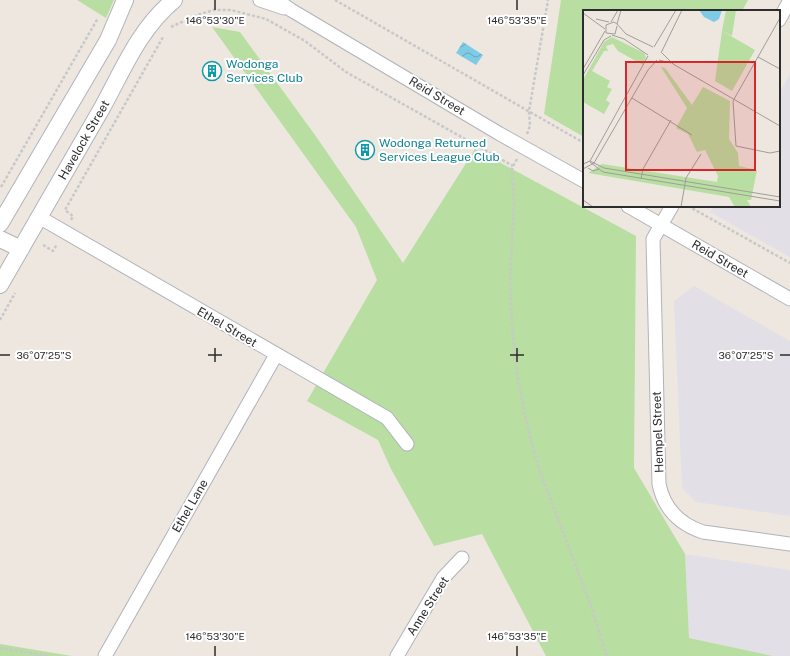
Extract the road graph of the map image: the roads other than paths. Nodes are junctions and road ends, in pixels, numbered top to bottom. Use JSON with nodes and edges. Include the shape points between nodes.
{"nodes":[{"id":1,"x":125,"y":0,"type":"edge"},
{"id":2,"x":174,"y":0,"type":"edge"},
{"id":3,"x":260,"y":0,"type":"edge"},
{"id":4,"x":277,"y":0,"type":"edge"},
{"id":5,"x":790,"y":0,"type":"edge"},
{"id":6,"x":291,"y":10,"type":"junction"},
{"id":7,"x":780,"y":18,"type":"edge"},
{"id":8,"x":583,"y":180,"type":"edge"},
{"id":9,"x":630,"y":207,"type":"edge"},
{"id":10,"x":671,"y":207,"type":"edge"},
{"id":11,"x":39,"y":217,"type":"junction"},
{"id":12,"x":0,"y":224,"type":"edge"},
{"id":13,"x":662,"y":225,"type":"junction"},
{"id":14,"x":0,"y":238,"type":"edge"},
{"id":15,"x":21,"y":249,"type":"junction"},
{"id":16,"x":0,"y":285,"type":"edge"},
{"id":17,"x":790,"y":300,"type":"edge"},
{"id":18,"x":276,"y":355,"type":"junction"},
{"id":19,"x":407,"y":444,"type":"dead end"},
{"id":20,"x":790,"y":544,"type":"edge"},
{"id":21,"x":462,"y":558,"type":"dead end"},
{"id":22,"x":105,"y":656,"type":"edge"},
{"id":23,"x":397,"y":656,"type":"edge"}],
"edges":[{"from":1,"to":12,"type":"street","via":[[108,40]]},
{"from":2,"to":11,"type":"street","name":"Havelock Street","via":[[147,28],[134,46],[115,85]]},
{"from":3,"to":6,"type":"street","name":"Reid Street"},
{"from":4,"to":6,"type":"street","name":"Reid Street"},
{"from":5,"to":7,"type":"street"},
{"from":6,"to":8,"type":"street","name":"Reid Street"},
{"from":9,"to":13,"type":"street","name":"Reid Street"},
{"from":10,"to":13,"type":"street","name":"Hempel Street"},
{"from":11,"to":15,"type":"street","name":"Havelock Street"},
{"from":11,"to":18,"type":"street","name":"Ethel Street"},
{"from":13,"to":17,"type":"street","name":"Reid Street"},
{"from":13,"to":20,"type":"street","name":"Hempel Street","via":[[653,239],[661,497],[673,514],[694,529]]},
{"from":14,"to":15,"type":"street"},
{"from":15,"to":16,"type":"street","name":"Havelock Street"},
{"from":18,"to":19,"type":"street","name":"Ethel Street","via":[[387,418]]},
{"from":18,"to":22,"type":"street","name":"Ethel Lane"},
{"from":21,"to":23,"type":"street","name":"Anne Street","via":[[443,578]]}]}
